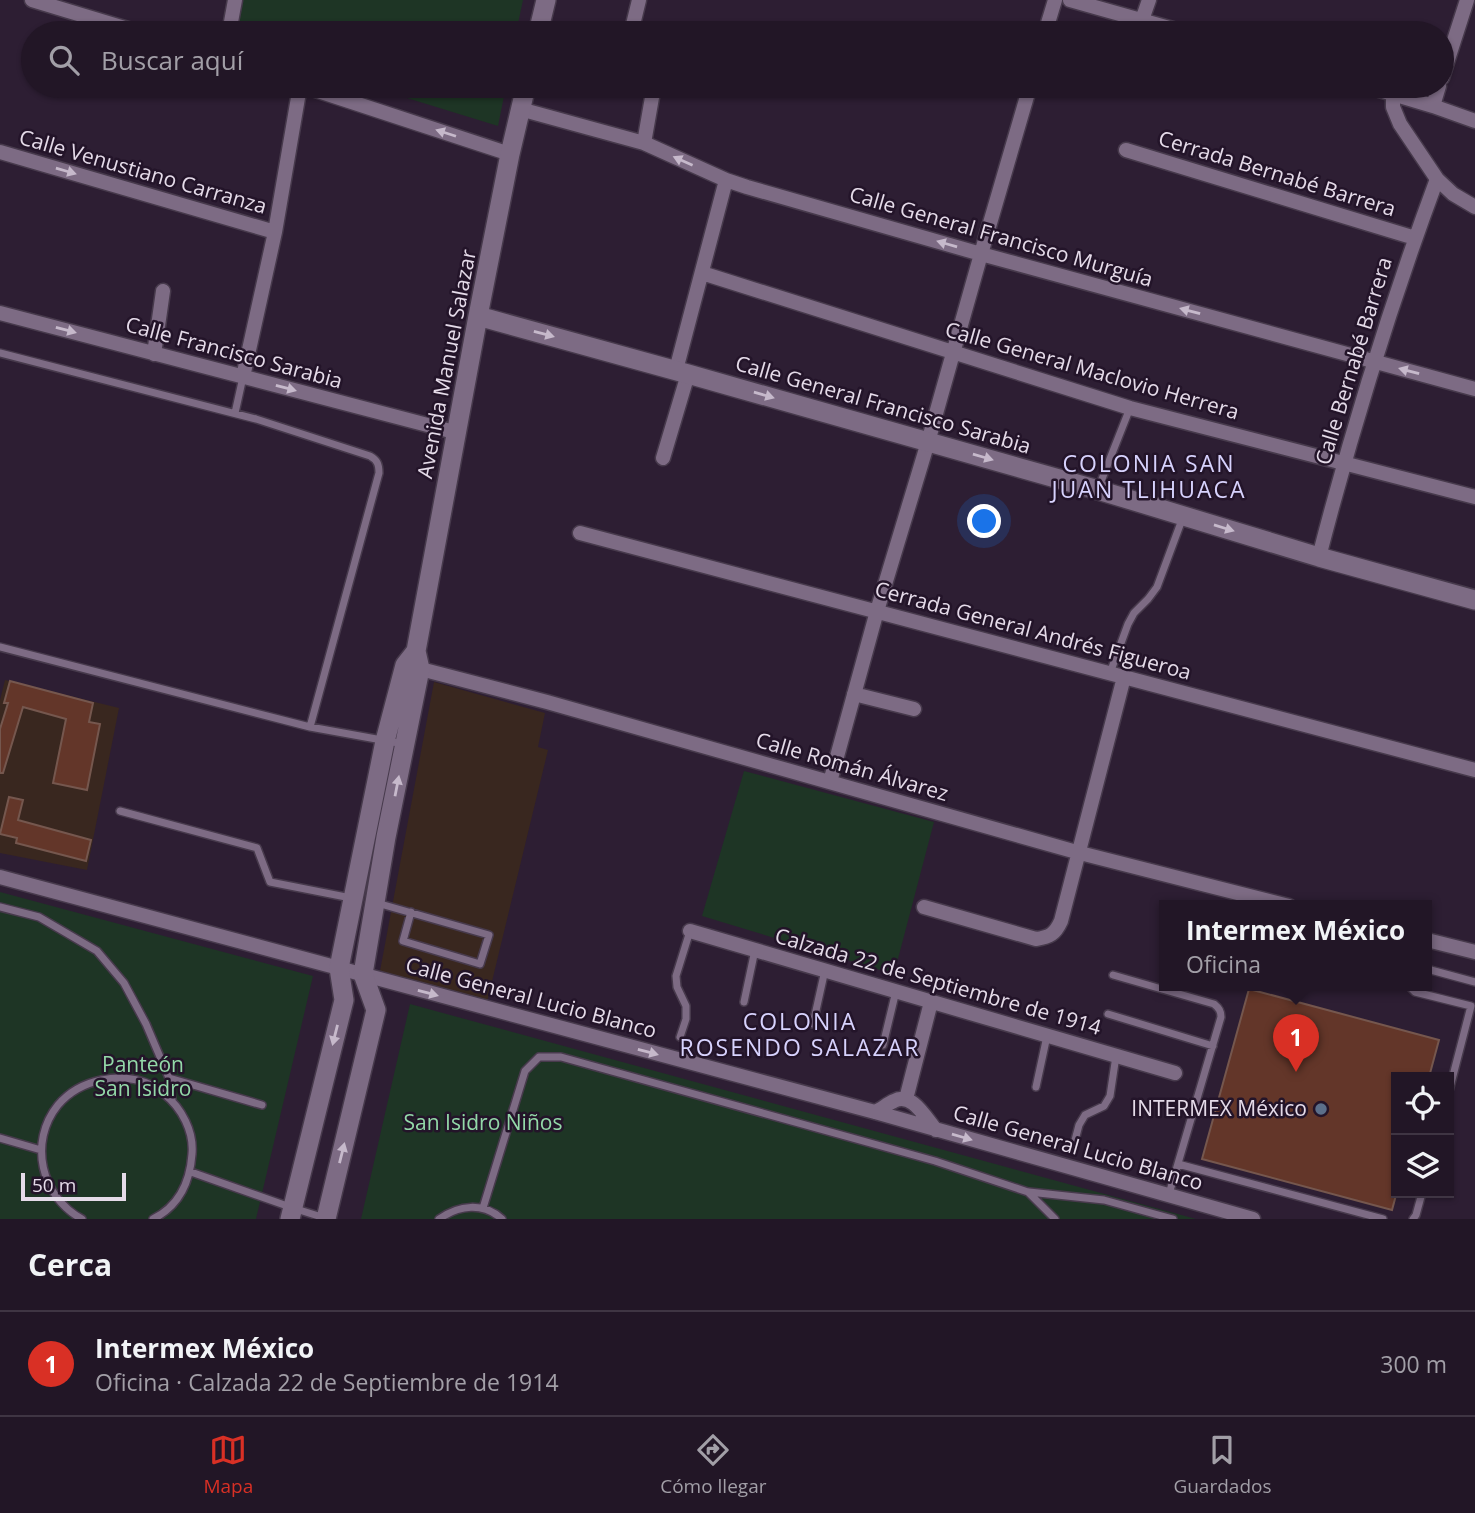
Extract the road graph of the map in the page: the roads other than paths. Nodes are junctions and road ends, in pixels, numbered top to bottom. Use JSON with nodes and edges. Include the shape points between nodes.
{"nodes":[{"id":1,"x":32,"y":0,"type":"edge"},
{"id":2,"x":235,"y":0,"type":"edge"},
{"id":3,"x":546,"y":0,"type":"edge"},
{"id":4,"x":639,"y":0,"type":"edge"},
{"id":5,"x":1055,"y":0,"type":"edge"},
{"id":6,"x":1070,"y":0,"type":"edge"},
{"id":7,"x":1149,"y":0,"type":"edge"},
{"id":8,"x":1467,"y":0,"type":"edge"},
{"id":9,"x":1142,"y":20,"type":"junction"},
{"id":10,"x":101,"y":21,"type":"edge"},
{"id":11,"x":231,"y":21,"type":"edge"},
{"id":12,"x":541,"y":21,"type":"edge"},
{"id":13,"x":634,"y":21,"type":"edge"},
{"id":14,"x":1049,"y":21,"type":"edge"},
{"id":15,"x":1145,"y":21,"type":"edge"},
{"id":16,"x":1454,"y":41,"type":"edge"},
{"id":17,"x":299,"y":98,"type":"edge"},
{"id":18,"x":338,"y":98,"type":"edge"},
{"id":19,"x":523,"y":98,"type":"edge"},
{"id":20,"x":652,"y":98,"type":"edge"},
{"id":21,"x":1026,"y":98,"type":"edge"},
{"id":22,"x":1393,"y":98,"type":"edge"},
{"id":23,"x":1406,"y":98,"type":"edge"},
{"id":24,"x":1435,"y":98,"type":"edge"},
{"id":25,"x":1433,"y":106,"type":"junction"},
{"id":26,"x":520,"y":109,"type":"junction"},
{"id":27,"x":1475,"y":121,"type":"edge"},
{"id":28,"x":644,"y":143,"type":"junction"},
{"id":29,"x":1126,"y":150,"type":"dead end"},
{"id":30,"x":0,"y":152,"type":"edge"},
{"id":31,"x":510,"y":154,"type":"junction"},
{"id":32,"x":1437,"y":179,"type":"junction"},
{"id":33,"x":726,"y":180,"type":"junction"},
{"id":34,"x":1475,"y":207,"type":"edge"},
{"id":35,"x":275,"y":232,"type":"junction"},
{"id":36,"x":1415,"y":238,"type":"junction"},
{"id":37,"x":981,"y":254,"type":"junction"},
{"id":38,"x":702,"y":273,"type":"junction"},
{"id":39,"x":163,"y":290,"type":"dead end"},
{"id":40,"x":0,"y":313,"type":"edge"},
{"id":41,"x":478,"y":316,"type":"junction"},
{"id":42,"x":953,"y":352,"type":"junction"},
{"id":43,"x":0,"y":353,"type":"edge"},
{"id":44,"x":154,"y":354,"type":"junction"},
{"id":45,"x":1374,"y":362,"type":"junction"},
{"id":46,"x":682,"y":372,"type":"junction"},
{"id":47,"x":243,"y":377,"type":"junction"},
{"id":48,"x":1475,"y":389,"type":"edge"},
{"id":49,"x":1130,"y":408,"type":"junction"},
{"id":50,"x":234,"y":413,"type":"junction"},
{"id":51,"x":458,"y":433,"type":"junction"},
{"id":52,"x":928,"y":442,"type":"junction"},
{"id":53,"x":663,"y":458,"type":"dead end"},
{"id":54,"x":1344,"y":462,"type":"junction"},
{"id":55,"x":1098,"y":489,"type":"junction"},
{"id":56,"x":1475,"y":496,"type":"edge"},
{"id":57,"x":1184,"y":516,"type":"junction"},
{"id":58,"x":580,"y":533,"type":"dead end"},
{"id":59,"x":1319,"y":557,"type":"junction"},
{"id":60,"x":1475,"y":600,"type":"edge"},
{"id":61,"x":877,"y":611,"type":"junction"},
{"id":62,"x":0,"y":647,"type":"edge"},
{"id":63,"x":413,"y":661,"type":"junction"},
{"id":64,"x":1117,"y":675,"type":"junction"},
{"id":65,"x":854,"y":694,"type":"junction"},
{"id":66,"x":914,"y":709,"type":"dead end"},
{"id":67,"x":310,"y":727,"type":"junction"},
{"id":68,"x":385,"y":741,"type":"junction"},
{"id":69,"x":405,"y":744,"type":"junction"},
{"id":70,"x":1475,"y":770,"type":"edge"},
{"id":71,"x":830,"y":782,"type":"junction"},
{"id":72,"x":120,"y":811,"type":"dead end"},
{"id":73,"x":366,"y":833,"type":"junction"},
{"id":74,"x":386,"y":837,"type":"junction"},
{"id":75,"x":1080,"y":853,"type":"junction"},
{"id":76,"x":0,"y":877,"type":"edge"},
{"id":77,"x":353,"y":898,"type":"junction"},
{"id":78,"x":1265,"y":900,"type":"edge"},
{"id":79,"x":374,"y":902,"type":"junction"},
{"id":80,"x":0,"y":907,"type":"edge"},
{"id":81,"x":924,"y":907,"type":"dead end"},
{"id":82,"x":411,"y":912,"type":"junction"},
{"id":83,"x":690,"y":931,"type":"joint"},
{"id":84,"x":1432,"y":941,"type":"edge"},
{"id":85,"x":755,"y":950,"type":"junction"},
{"id":86,"x":1475,"y":952,"type":"edge"},
{"id":87,"x":340,"y":968,"type":"junction"},
{"id":88,"x":1432,"y":970,"type":"edge"},
{"id":89,"x":825,"y":971,"type":"junction"},
{"id":90,"x":362,"y":974,"type":"junction"},
{"id":91,"x":1113,"y":975,"type":"dead end"},
{"id":92,"x":1475,"y":982,"type":"edge"},
{"id":93,"x":1159,"y":988,"type":"edge"},
{"id":94,"x":896,"y":991,"type":"junction"},
{"id":95,"x":1169,"y":991,"type":"edge"},
{"id":96,"x":1414,"y":991,"type":"edge"},
{"id":97,"x":744,"y":1002,"type":"dead end"},
{"id":98,"x":932,"y":1002,"type":"junction"},
{"id":99,"x":1473,"y":1007,"type":"edge"},
{"id":100,"x":1108,"y":1014,"type":"dead end"},
{"id":101,"x":813,"y":1024,"type":"dead end"},
{"id":102,"x":1048,"y":1036,"type":"junction"},
{"id":103,"x":680,"y":1037,"type":"dead end"},
{"id":104,"x":883,"y":1045,"type":"dead end"},
{"id":105,"x":1213,"y":1046,"type":"junction"},
{"id":106,"x":1116,"y":1056,"type":"junction"},
{"id":107,"x":1175,"y":1073,"type":"dead end"},
{"id":108,"x":1454,"y":1074,"type":"edge"},
{"id":109,"x":169,"y":1078,"type":"junction"},
{"id":110,"x":1036,"y":1087,"type":"dead end"},
{"id":111,"x":906,"y":1099,"type":"junction"},
{"id":112,"x":172,"y":1100,"type":"junction"},
{"id":113,"x":262,"y":1105,"type":"dead end"},
{"id":114,"x":875,"y":1112,"type":"junction"},
{"id":115,"x":936,"y":1130,"type":"junction"},
{"id":116,"x":0,"y":1138,"type":"edge"},
{"id":117,"x":1074,"y":1144,"type":"dead end"},
{"id":118,"x":41,"y":1150,"type":"junction"},
{"id":119,"x":1178,"y":1164,"type":"junction"},
{"id":120,"x":191,"y":1172,"type":"junction"},
{"id":121,"x":1028,"y":1192,"type":"junction"},
{"id":122,"x":1168,"y":1195,"type":"junction"},
{"id":123,"x":1421,"y":1198,"type":"edge"},
{"id":124,"x":483,"y":1208,"type":"junction"},
{"id":125,"x":291,"y":1214,"type":"edge"},
{"id":126,"x":82,"y":1219,"type":"edge"},
{"id":127,"x":153,"y":1219,"type":"edge"},
{"id":128,"x":327,"y":1219,"type":"edge"},
{"id":129,"x":439,"y":1219,"type":"edge"},
{"id":130,"x":502,"y":1219,"type":"edge"},
{"id":131,"x":1055,"y":1219,"type":"edge"},
{"id":132,"x":1173,"y":1219,"type":"edge"},
{"id":133,"x":1253,"y":1219,"type":"edge"},
{"id":134,"x":1383,"y":1219,"type":"edge"},
{"id":135,"x":1413,"y":1219,"type":"edge"}],
"edges":[{"from":1,"to":10,"type":"street"},
{"from":2,"to":11,"type":"street"},
{"from":3,"to":12,"type":"street"},
{"from":4,"to":13,"type":"street"},
{"from":5,"to":14,"type":"street"},
{"from":6,"to":9,"type":"street"},
{"from":7,"to":9,"type":"street"},
{"from":8,"to":16,"type":"street"},
{"from":9,"to":15,"type":"street"},
{"from":17,"to":35,"type":"street"},
{"from":31,"to":18,"type":"street","one_way":true},
{"from":19,"to":26,"type":"street","name":"Avenida Manuel Salazar"},
{"from":20,"to":28,"type":"street"},
{"from":21,"to":37,"type":"street"},
{"from":22,"to":32,"type":"street","via":[[1400,124]]},
{"from":23,"to":25,"type":"street"},
{"from":24,"to":25,"type":"street"},
{"from":25,"to":27,"type":"street"},
{"from":26,"to":28,"type":"street","name":"Calle General Francisco Murguía"},
{"from":26,"to":31,"type":"street","name":"Avenida Manuel Salazar"},
{"from":33,"to":28,"type":"street","name":"Calle General Francisco Murguía","one_way":true},
{"from":29,"to":36,"type":"street","name":"Cerrada Bernabé Barrera"},
{"from":30,"to":35,"type":"street","name":"Calle Venustiano Carranza","one_way":true},
{"from":31,"to":41,"type":"street","name":"Avenida Manuel Salazar"},
{"from":32,"to":34,"type":"street"},
{"from":32,"to":36,"type":"street","name":"Calle Bernabé Barrera"},
{"from":37,"to":33,"type":"street","name":"Calle General Francisco Murguía","one_way":true},
{"from":33,"to":38,"type":"street"},
{"from":35,"to":47,"type":"street"},
{"from":36,"to":45,"type":"street","name":"Calle Bernabé Barrera"},
{"from":37,"to":42,"type":"street"},
{"from":45,"to":37,"type":"street","name":"Calle General Francisco Murguía","one_way":true},
{"from":38,"to":42,"type":"street","name":"Calle General Maclovio Herrera"},
{"from":38,"to":46,"type":"street"},
{"from":39,"to":44,"type":"street"},
{"from":40,"to":44,"type":"street","name":"Calle Francisco Sarabia","one_way":true},
{"from":41,"to":46,"type":"street","name":"Calle General Francisco Sarabia","one_way":true},
{"from":41,"to":51,"type":"street","name":"Avenida Manuel Salazar"},
{"from":42,"to":49,"type":"street","name":"Calle General Maclovio Herrera"},
{"from":42,"to":52,"type":"street"},
{"from":43,"to":50,"type":"lane"},
{"from":44,"to":47,"type":"street","name":"Calle Francisco Sarabia"},
{"from":48,"to":45,"type":"street","name":"Calle General Francisco Murguía","one_way":true},
{"from":45,"to":54,"type":"street","name":"Calle Bernabé Barrera"},
{"from":46,"to":52,"type":"street","name":"Calle General Francisco Sarabia","one_way":true},
{"from":46,"to":53,"type":"street"},
{"from":47,"to":50,"type":"lane"},
{"from":47,"to":51,"type":"street","name":"Calle Francisco Sarabia","one_way":true},
{"from":49,"to":54,"type":"street","name":"Calle General Maclovio Herrera"},
{"from":49,"to":55,"type":"lane"},
{"from":50,"to":67,"type":"lane","via":[[370,456],[379,466]]},
{"from":51,"to":63,"type":"street","name":"Avenida Manuel Salazar"},
{"from":52,"to":55,"type":"street","name":"Calle General Francisco Sarabia","one_way":true},
{"from":52,"to":61,"type":"street"},
{"from":54,"to":56,"type":"street","name":"Calle General Maclovio Herrera"},
{"from":54,"to":59,"type":"street","name":"Calle Bernabé Barrera"},
{"from":55,"to":57,"type":"street","name":"Calle General Francisco Sarabia"},
{"from":57,"to":59,"type":"street","name":"Calle General Francisco Sarabia","one_way":true},
{"from":57,"to":64,"type":"lane","via":[[1157,587],[1128,624]]},
{"from":58,"to":61,"type":"street","name":"Cerrada General Andrés Figueroa"},
{"from":59,"to":60,"type":"street","name":"Calle General Francisco Sarabia"},
{"from":61,"to":64,"type":"street","name":"Cerrada General Andrés Figueroa"},
{"from":61,"to":65,"type":"street"},
{"from":62,"to":67,"type":"lane"},
{"from":63,"to":68,"type":"street","name":"Avenida Manuel Salazar"},
{"from":63,"to":69,"type":"street","name":"Avenida Manuel Salazar"},
{"from":63,"to":71,"type":"street","name":"Calle Román Álvarez"},
{"from":64,"to":70,"type":"street","name":"Cerrada General Andrés Figueroa"},
{"from":64,"to":75,"type":"street"},
{"from":65,"to":66,"type":"street"},
{"from":65,"to":71,"type":"street"},
{"from":67,"to":68,"type":"lane"},
{"from":68,"to":69,"type":"lane"},
{"from":68,"to":73,"type":"street","name":"Avenida Manuel Salazar"},
{"from":74,"to":69,"type":"street","name":"Avenida Manuel Salazar","one_way":true},
{"from":71,"to":75,"type":"street","name":"Calle Román Álvarez"},
{"from":72,"to":77,"type":"lane","via":[[257,848],[270,882]]},
{"from":73,"to":74,"type":"street"},
{"from":73,"to":77,"type":"street","name":"Avenida Manuel Salazar"},
{"from":74,"to":79,"type":"street","name":"Avenida Manuel Salazar"},
{"from":75,"to":78,"type":"street","name":"Calle Román Álvarez"},
{"from":75,"to":81,"type":"street","via":[[1061,921],[1048,937],[1036,939]]},
{"from":76,"to":87,"type":"street","name":"Calle General Lucio Blanco"},
{"from":77,"to":79,"type":"lane"},
{"from":77,"to":87,"type":"street","name":"Avenida Manuel Salazar"},
{"from":79,"to":82,"type":"lane"},
{"from":79,"to":90,"type":"street","name":"Avenida Manuel Salazar"},
{"from":80,"to":109,"type":"lane","via":[[39,917],[97,951],[124,983]]},
{"from":82,"to":82,"type":"lane","via":[[403,941],[480,964],[489,935]]},
{"from":83,"to":85,"type":"street","name":"Calzada 22 de Septiembre de 1914"},
{"from":83,"to":103,"type":"lane","via":[[676,976],[686,1006]]},
{"from":84,"to":86,"type":"street"},
{"from":85,"to":89,"type":"street","name":"Calzada 22 de Septiembre de 1914"},
{"from":85,"to":97,"type":"lane"},
{"from":87,"to":90,"type":"street","name":"Calle General Lucio Blanco"},
{"from":87,"to":125,"type":"street","name":"Avenida Manuel Salazar","one_way":true,"via":[[344,1000]]},
{"from":88,"to":92,"type":"lane"},
{"from":89,"to":94,"type":"street","name":"Calzada 22 de Septiembre de 1914"},
{"from":89,"to":101,"type":"lane"},
{"from":90,"to":114,"type":"street","name":"Calle General Lucio Blanco","one_way":true},
{"from":128,"to":90,"type":"street","one_way":true,"via":[[376,1010]]},
{"from":91,"to":93,"type":"lane"},
{"from":94,"to":98,"type":"street","name":"Calzada 22 de Septiembre de 1914"},
{"from":94,"to":104,"type":"lane"},
{"from":95,"to":105,"type":"lane","via":[[1218,1007],[1221,1017]]},
{"from":96,"to":99,"type":"lane"},
{"from":98,"to":102,"type":"street","name":"Calzada 22 de Septiembre de 1914"},
{"from":98,"to":111,"type":"street"},
{"from":99,"to":108,"type":"lane"},
{"from":100,"to":105,"type":"lane"},
{"from":102,"to":106,"type":"street","name":"Calzada 22 de Septiembre de 1914"},
{"from":102,"to":110,"type":"lane"},
{"from":105,"to":119,"type":"lane"},
{"from":106,"to":107,"type":"street","name":"Calzada 22 de Septiembre de 1914"},
{"from":106,"to":117,"type":"lane","via":[[1110,1096],[1104,1106],[1085,1115]]},
{"from":109,"to":112,"type":"lane"},
{"from":109,"to":113,"type":"lane"},
{"from":111,"to":114,"type":"street"},
{"from":111,"to":115,"type":"street"},
{"from":112,"to":118,"type":"lane","via":[[151,1085],[126,1078],[101,1079],[77,1089],[58,1105],[46,1126]]},
{"from":112,"to":120,"type":"lane","via":[[187,1122],[193,1147]]},
{"from":114,"to":115,"type":"street","name":"Calle General Lucio Blanco"},
{"from":115,"to":122,"type":"street","name":"Calle General Lucio Blanco","one_way":true},
{"from":116,"to":118,"type":"lane"},
{"from":118,"to":126,"type":"lane","via":[[44,1174],[54,1196]]},
{"from":119,"to":122,"type":"lane"},
{"from":119,"to":134,"type":"lane"},
{"from":120,"to":125,"type":"lane"},
{"from":120,"to":127,"type":"lane","via":[[180,1195]]},
{"from":121,"to":124,"type":"lane","via":[[935,1161],[587,1064],[539,1056],[525,1071]]},
{"from":121,"to":131,"type":"lane"},
{"from":121,"to":132,"type":"lane","via":[[1104,1200]]},
{"from":122,"to":133,"type":"street","name":"Calle General Lucio Blanco"},
{"from":123,"to":135,"type":"lane"},
{"from":124,"to":129,"type":"lane","via":[[453,1210]]},
{"from":124,"to":130,"type":"lane"},
{"from":125,"to":128,"type":"lane"}]}
